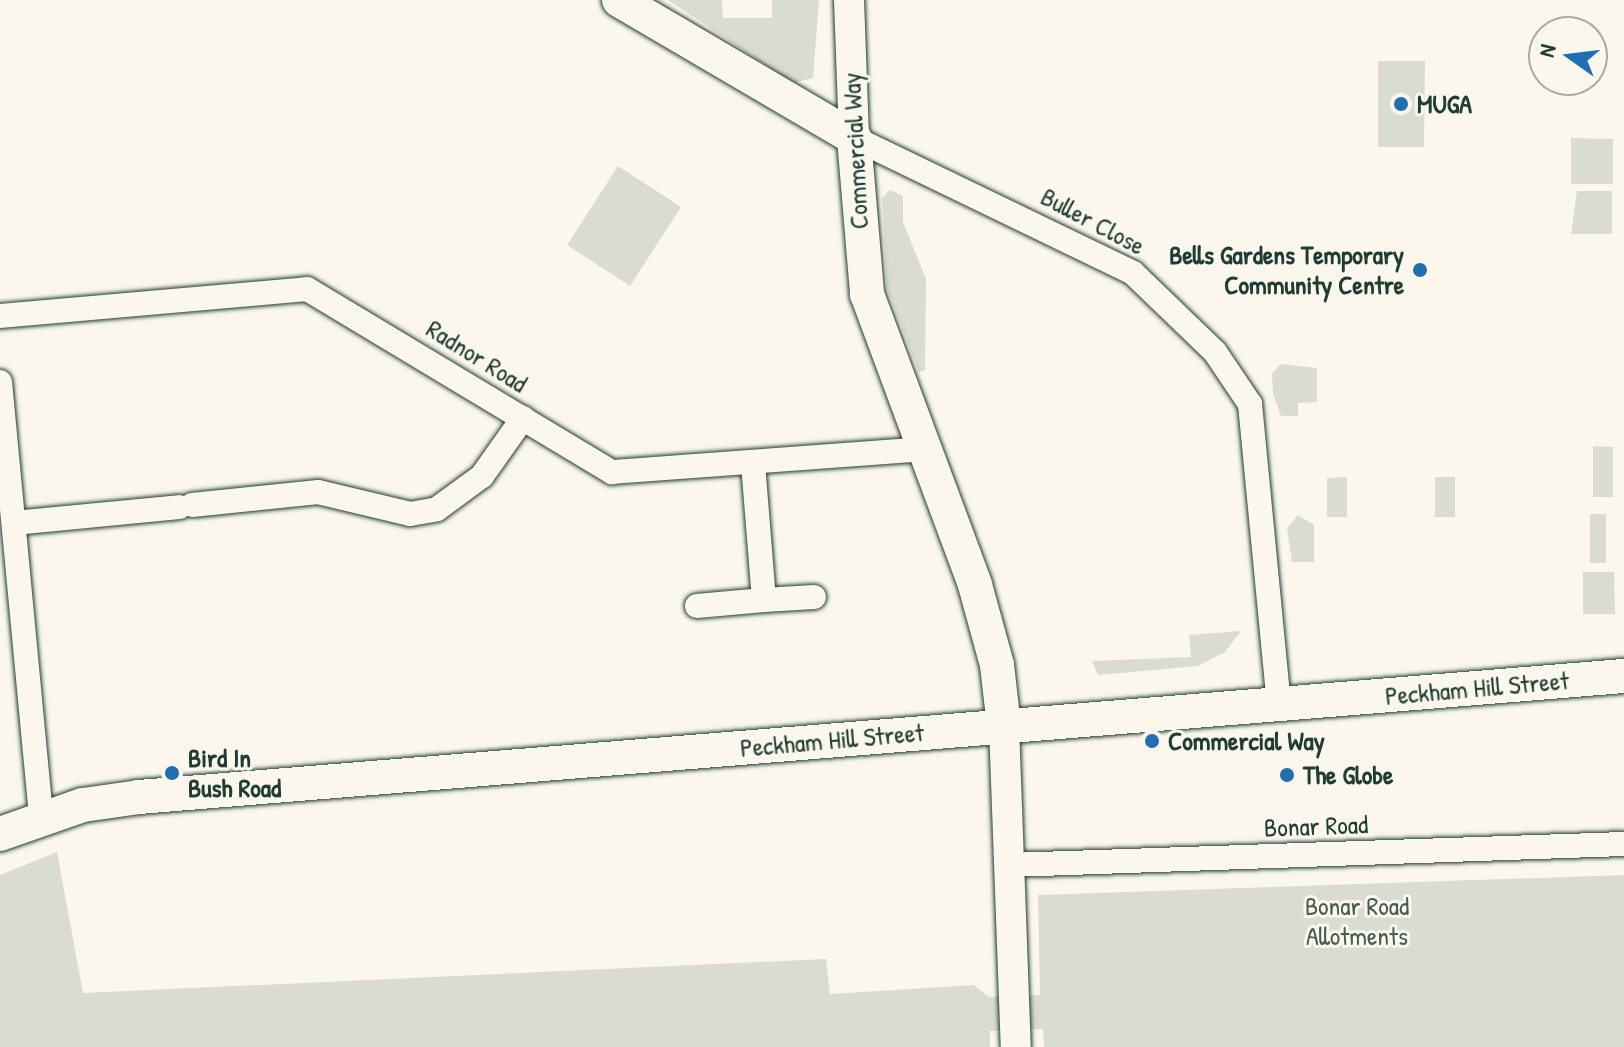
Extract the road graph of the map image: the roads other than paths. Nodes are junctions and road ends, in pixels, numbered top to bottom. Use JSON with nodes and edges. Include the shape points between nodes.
{"nodes":[{"id":1,"x":619,"y":0,"type":"edge"},
{"id":2,"x":849,"y":0,"type":"edge"},
{"id":3,"x":854,"y":138,"type":"junction"},
{"id":4,"x":0,"y":316,"type":"edge"},
{"id":5,"x":0,"y":382,"type":"edge"},
{"id":6,"x":523,"y":418,"type":"junction"},
{"id":7,"x":924,"y":449,"type":"junction"},
{"id":8,"x":753,"y":463,"type":"junction"},
{"id":9,"x":14,"y":523,"type":"junction"},
{"id":10,"x":10,"y":591,"type":"edge"},
{"id":11,"x":814,"y":597,"type":"dead end"},
{"id":12,"x":764,"y":600,"type":"junction"},
{"id":13,"x":697,"y":606,"type":"dead end"},
{"id":14,"x":1624,"y":676,"type":"edge"},
{"id":15,"x":1279,"y":705,"type":"junction"},
{"id":16,"x":1004,"y":726,"type":"junction"},
{"id":17,"x":41,"y":818,"type":"junction"},
{"id":18,"x":0,"y":834,"type":"edge"},
{"id":19,"x":1624,"y":844,"type":"edge"},
{"id":20,"x":1010,"y":865,"type":"junction"},
{"id":21,"x":1016,"y":1047,"type":"edge"}],
"edges":[{"from":1,"to":3,"type":"main road"},
{"from":2,"to":3,"type":"street","name":"Commercial Way"},
{"from":3,"to":7,"type":"main road","name":"Commercial Way","via":[[867,294]]},
{"from":3,"to":15,"type":"street","name":"Buller Close","via":[[1133,273],[1215,352],[1250,404]]},
{"from":4,"to":6,"type":"street","name":"Radnor Road","via":[[307,289]]},
{"from":5,"to":9,"type":"street"},
{"from":6,"to":8,"type":"street","name":"Radnor Road","via":[[619,473]]},
{"from":6,"to":9,"type":"street","via":[[482,476],[437,509],[410,514],[318,492]]},
{"from":7,"to":8,"type":"street","name":"Radnor Road"},
{"from":7,"to":16,"type":"main road","name":"Commercial Way","via":[[982,611]]},
{"from":8,"to":12,"type":"street"},
{"from":9,"to":10,"type":"street"},
{"from":10,"to":17,"type":"street"},
{"from":11,"to":12,"type":"street"},
{"from":12,"to":13,"type":"street"},
{"from":14,"to":15,"type":"main road","name":"Peckham Hill Street"},
{"from":15,"to":16,"type":"main road","name":"Peckham Hill Street"},
{"from":16,"to":17,"type":"main road","name":"Peckham Hill Street","via":[[139,797]]},
{"from":16,"to":20,"type":"street","name":"Commercial Way"},
{"from":17,"to":18,"type":"main road","name":"Peckham Hill Street"},
{"from":19,"to":20,"type":"street","name":"Bonar Road"},
{"from":20,"to":21,"type":"street","name":"Commercial Way"}]}
